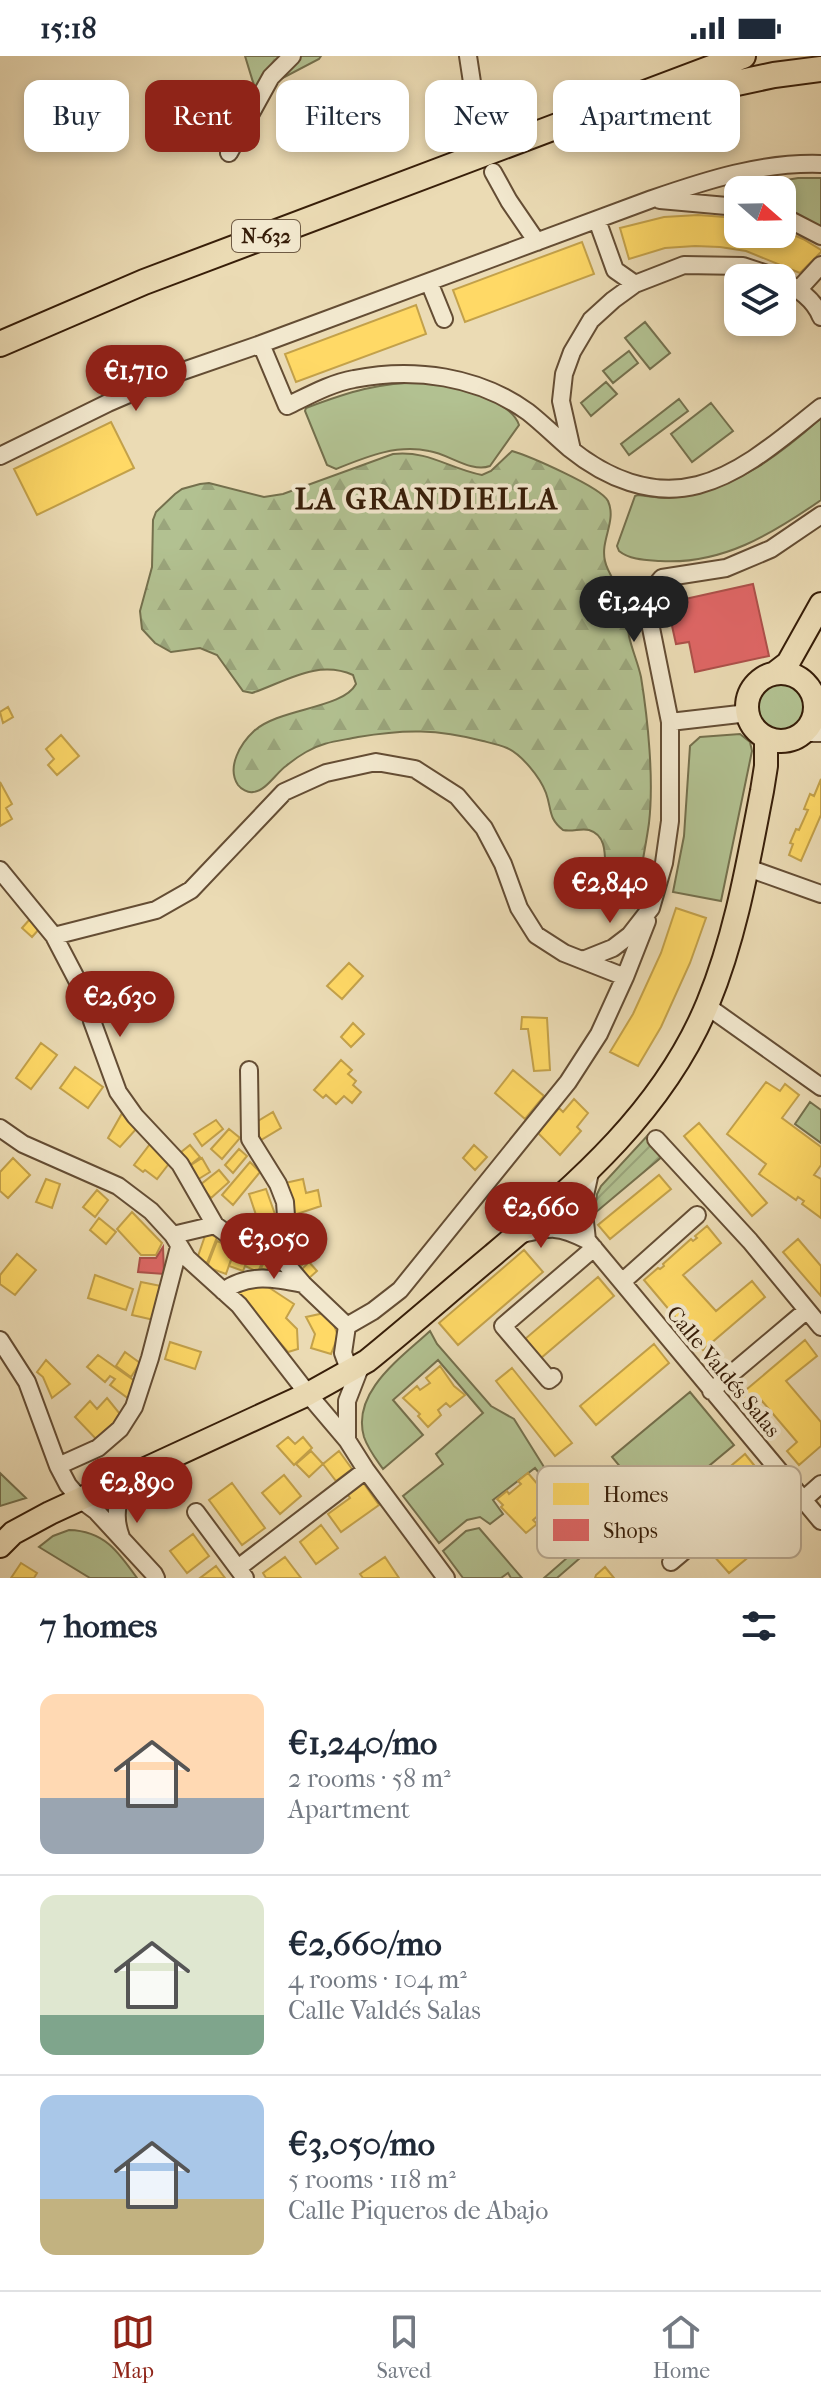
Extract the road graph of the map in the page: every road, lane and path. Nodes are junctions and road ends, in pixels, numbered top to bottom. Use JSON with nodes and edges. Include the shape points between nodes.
{"nodes":[{"id":1,"x":292,"y":56,"type":"edge"},
{"id":2,"x":468,"y":56,"type":"edge"},
{"id":3,"x":743,"y":56,"type":"edge"},
{"id":4,"x":821,"y":69,"type":"edge"},
{"id":5,"x":472,"y":80,"type":"edge"},
{"id":6,"x":537,"y":135,"type":"edge"},
{"id":7,"x":537,"y":135,"type":"edge"},
{"id":8,"x":492,"y":152,"type":"edge"},
{"id":9,"x":229,"y":153,"type":"dead end"},
{"id":10,"x":821,"y":164,"type":"edge"},
{"id":11,"x":493,"y":172,"type":"dead end"},
{"id":12,"x":652,"y":199,"type":"junction"},
{"id":13,"x":724,"y":206,"type":"edge"},
{"id":14,"x":597,"y":220,"type":"junction"},
{"id":15,"x":796,"y":223,"type":"edge"},
{"id":16,"x":821,"y":236,"type":"edge"},
{"id":17,"x":537,"y":242,"type":"junction"},
{"id":18,"x":821,"y":265,"type":"edge"},
{"id":19,"x":724,"y":266,"type":"edge"},
{"id":20,"x":429,"y":282,"type":"junction"},
{"id":21,"x":635,"y":284,"type":"junction"},
{"id":22,"x":796,"y":287,"type":"edge"},
{"id":23,"x":799,"y":289,"type":"junction"},
{"id":24,"x":821,"y":317,"type":"edge"},
{"id":25,"x":444,"y":319,"type":"dead end"},
{"id":26,"x":0,"y":344,"type":"edge"},
{"id":27,"x":261,"y":344,"type":"junction"},
{"id":28,"x":821,"y":407,"type":"edge"},
{"id":29,"x":572,"y":450,"type":"junction"},
{"id":30,"x":0,"y":456,"type":"edge"},
{"id":31,"x":821,"y":515,"type":"edge"},
{"id":32,"x":821,"y":604,"type":"edge"},
{"id":33,"x":810,"y":627,"type":"junction"},
{"id":34,"x":775,"y":673,"type":"junction"},
{"id":35,"x":814,"y":699,"type":"edge"},
{"id":36,"x":748,"y":713,"type":"junction"},
{"id":37,"x":670,"y":722,"type":"junction"},
{"id":38,"x":794,"y":736,"type":"edge"},
{"id":39,"x":748,"y":868,"type":"junction"},
{"id":40,"x":0,"y":870,"type":"edge"},
{"id":41,"x":821,"y":894,"type":"edge"},
{"id":42,"x":651,"y":908,"type":"junction"},
{"id":43,"x":54,"y":936,"type":"junction"},
{"id":44,"x":583,"y":960,"type":"junction"},
{"id":45,"x":625,"y":977,"type":"junction"},
{"id":46,"x":707,"y":1006,"type":"junction"},
{"id":47,"x":249,"y":1070,"type":"dead end"},
{"id":48,"x":821,"y":1087,"type":"edge"},
{"id":49,"x":0,"y":1128,"type":"edge"},
{"id":50,"x":656,"y":1139,"type":"dead end"},
{"id":51,"x":591,"y":1168,"type":"junction"},
{"id":52,"x":556,"y":1202,"type":"junction"},
{"id":53,"x":697,"y":1215,"type":"dead end"},
{"id":54,"x":215,"y":1225,"type":"junction"},
{"id":55,"x":568,"y":1231,"type":"junction"},
{"id":56,"x":514,"y":1237,"type":"junction"},
{"id":57,"x":589,"y":1237,"type":"junction"},
{"id":58,"x":176,"y":1241,"type":"junction"},
{"id":59,"x":276,"y":1252,"type":"junction"},
{"id":60,"x":622,"y":1282,"type":"junction"},
{"id":61,"x":303,"y":1284,"type":"junction"},
{"id":62,"x":223,"y":1291,"type":"junction"},
{"id":63,"x":807,"y":1310,"type":"junction"},
{"id":64,"x":347,"y":1326,"type":"junction"},
{"id":65,"x":821,"y":1327,"type":"edge"},
{"id":66,"x":0,"y":1340,"type":"edge"},
{"id":67,"x":356,"y":1369,"type":"junction"},
{"id":68,"x":553,"y":1377,"type":"dead end"},
{"id":69,"x":711,"y":1391,"type":"junction"},
{"id":70,"x":308,"y":1394,"type":"junction"},
{"id":71,"x":347,"y":1440,"type":"junction"},
{"id":72,"x":58,"y":1466,"type":"junction"},
{"id":73,"x":775,"y":1466,"type":"edge"},
{"id":74,"x":366,"y":1470,"type":"junction"},
{"id":75,"x":132,"y":1474,"type":"junction"},
{"id":76,"x":821,"y":1484,"type":"edge"},
{"id":77,"x":801,"y":1498,"type":"edge"},
{"id":78,"x":81,"y":1500,"type":"junction"},
{"id":79,"x":803,"y":1500,"type":"junction"},
{"id":80,"x":196,"y":1512,"type":"dead end"},
{"id":81,"x":821,"y":1521,"type":"edge"},
{"id":82,"x":121,"y":1538,"type":"junction"},
{"id":83,"x":0,"y":1546,"type":"edge"},
{"id":84,"x":676,"y":1558,"type":"edge"},
{"id":85,"x":671,"y":1562,"type":"dead end"},
{"id":86,"x":242,"y":1573,"type":"edge"},
{"id":87,"x":156,"y":1578,"type":"edge"},
{"id":88,"x":446,"y":1578,"type":"edge"}],
"edges":[{"from":1,"to":9,"type":"street","via":[[271,77]]},
{"from":2,"to":5,"type":"street"},
{"from":3,"to":6,"type":"highway","number":"N-632"},
{"from":4,"to":7,"type":"highway","via":[[699,90]]},
{"from":8,"to":26,"type":"highway","number":"N-632","via":[[144,282]]},
{"from":10,"to":12,"type":"street","via":[[715,177]]},
{"from":11,"to":17,"type":"street"},
{"from":12,"to":13,"type":"street"},
{"from":12,"to":14,"type":"street"},
{"from":14,"to":17,"type":"street"},
{"from":14,"to":21,"type":"street","via":[[615,270]]},
{"from":15,"to":16,"type":"street"},
{"from":17,"to":20,"type":"street"},
{"from":18,"to":23,"type":"street"},
{"from":19,"to":21,"type":"street","via":[[684,265]]},
{"from":20,"to":25,"type":"street"},
{"from":20,"to":27,"type":"street"},
{"from":21,"to":29,"type":"street","via":[[591,320],[572,352],[561,401]]},
{"from":22,"to":23,"type":"street"},
{"from":23,"to":24,"type":"street"},
{"from":27,"to":29,"type":"street","via":[[287,406],[352,379],[397,373],[450,377],[493,392],[527,412]]},
{"from":27,"to":30,"type":"street","via":[[180,372]]},
{"from":28,"to":29,"type":"street","via":[[720,478],[675,489],[613,477]]},
{"from":31,"to":37,"type":"street","via":[[771,549],[726,568],[662,578],[651,591],[647,608]]},
{"from":32,"to":33,"type":"main road"},
{"from":33,"to":34,"type":"main road","via":[[788,663]]},
{"from":33,"to":35,"type":"main road","via":[[804,654]]},
{"from":34,"to":35,"type":"main road","via":[[798,677]]},
{"from":34,"to":36,"type":"main road","via":[[757,683]]},
{"from":35,"to":38,"type":"main road","via":[[810,724]]},
{"from":36,"to":37,"type":"street"},
{"from":36,"to":38,"type":"main road","via":[[757,731]]},
{"from":37,"to":42,"type":"street","via":[[670,821]]},
{"from":38,"to":39,"type":"main road","via":[[766,766]]},
{"from":39,"to":41,"type":"street"},
{"from":39,"to":46,"type":"main road","via":[[731,943]]},
{"from":40,"to":43,"type":"street"},
{"from":42,"to":44,"type":"street","via":[[630,935]]},
{"from":42,"to":45,"type":"street"},
{"from":43,"to":44,"type":"street","via":[[156,910],[191,890],[284,792],[326,773],[376,762],[415,769],[457,796],[484,828],[536,935]]},
{"from":43,"to":54,"type":"street","via":[[88,1001],[118,1092],[180,1164]]},
{"from":44,"to":45,"type":"street"},
{"from":45,"to":64,"type":"street","via":[[599,1034],[526,1136],[400,1290]]},
{"from":46,"to":48,"type":"street"},
{"from":46,"to":51,"type":"main road","via":[[648,1107]]},
{"from":47,"to":59,"type":"street","via":[[250,1139],[285,1202]]},
{"from":49,"to":58,"type":"street","via":[[23,1144],[118,1186],[151,1211]]},
{"from":50,"to":63,"type":"street"},
{"from":51,"to":52,"type":"main road"},
{"from":51,"to":57,"type":"street","via":[[583,1204]]},
{"from":52,"to":55,"type":"street"},
{"from":52,"to":56,"type":"main road"},
{"from":52,"to":57,"type":"street","name":"Calle Valdés Salas"},
{"from":53,"to":60,"type":"street"},
{"from":54,"to":58,"type":"street"},
{"from":54,"to":59,"type":"street","via":[[231,1237]]},
{"from":55,"to":56,"type":"street","name":"Calle Valdés Salas","via":[[550,1227]]},
{"from":55,"to":57,"type":"street","name":"Calle Valdés Salas"},
{"from":56,"to":67,"type":"main road"},
{"from":57,"to":60,"type":"street","name":"Calle Valdés Salas"},
{"from":57,"to":68,"type":"street","via":[[503,1326],[549,1380]]},
{"from":58,"to":62,"type":"street"},
{"from":58,"to":72,"type":"street","via":[[134,1407],[98,1448]]},
{"from":59,"to":61,"type":"street"},
{"from":60,"to":69,"type":"street","name":"Calle Valdés Salas"},
{"from":61,"to":62,"type":"street","via":[[261,1277]]},
{"from":61,"to":64,"type":"street"},
{"from":62,"to":70,"type":"street"},
{"from":63,"to":65,"type":"street"},
{"from":63,"to":69,"type":"street"},
{"from":64,"to":67,"type":"street","via":[[343,1353]]},
{"from":66,"to":72,"type":"street","via":[[27,1382]]},
{"from":67,"to":70,"type":"main road"},
{"from":67,"to":71,"type":"street","via":[[347,1401]]},
{"from":69,"to":73,"type":"street","name":"Calle Valdés Salas"},
{"from":70,"to":71,"type":"street"},
{"from":70,"to":75,"type":"main road"},
{"from":71,"to":74,"type":"street"},
{"from":72,"to":78,"type":"street"},
{"from":74,"to":86,"type":"street"},
{"from":74,"to":88,"type":"street"},
{"from":75,"to":78,"type":"main road"},
{"from":75,"to":82,"type":"street","via":[[116,1505]]},
{"from":76,"to":79,"type":"street"},
{"from":77,"to":79,"type":"street","name":"Calle Valdés Salas"},
{"from":78,"to":82,"type":"street"},
{"from":78,"to":83,"type":"main road","via":[[13,1533]]},
{"from":79,"to":81,"type":"street","name":"Calle Valdés Salas"},
{"from":80,"to":86,"type":"street"},
{"from":82,"to":87,"type":"street"},
{"from":84,"to":85,"type":"street"}]}
